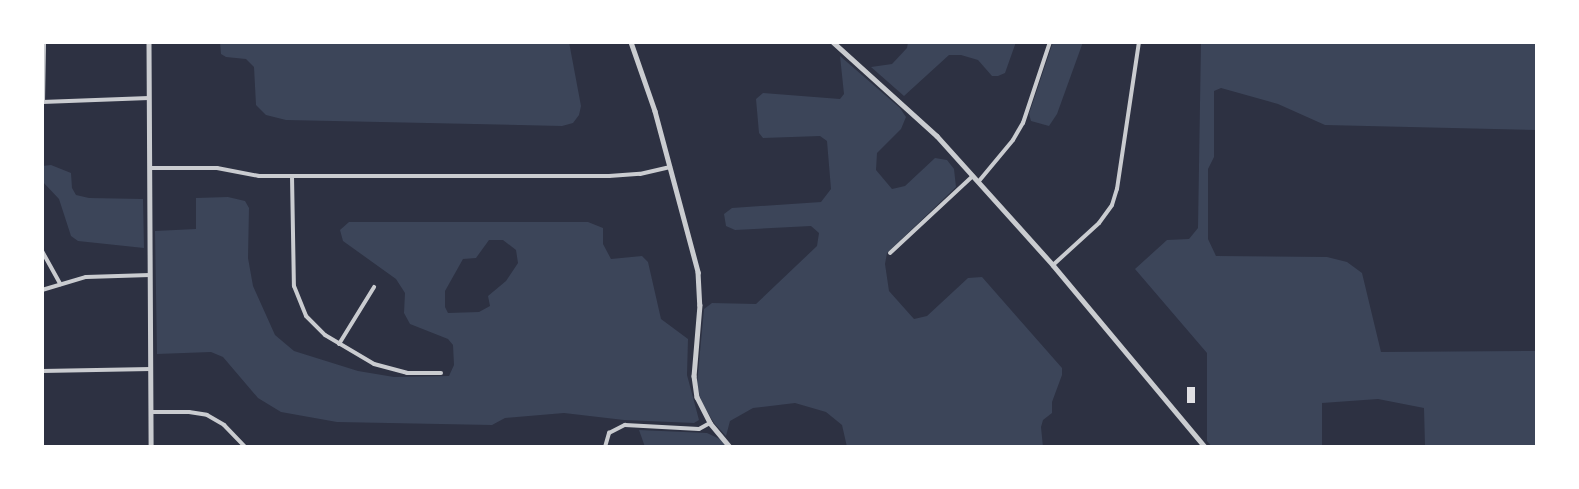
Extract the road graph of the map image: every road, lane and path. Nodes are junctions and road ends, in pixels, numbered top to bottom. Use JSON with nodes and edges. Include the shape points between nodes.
{"nodes":[{"id":1,"x":44,"y":42,"type":"edge"},
{"id":2,"x":149,"y":42,"type":"edge"},
{"id":3,"x":632,"y":42,"type":"edge"},
{"id":4,"x":833,"y":42,"type":"edge"},
{"id":5,"x":1050,"y":42,"type":"edge"},
{"id":6,"x":1139,"y":42,"type":"edge"},
{"id":7,"x":149,"y":98,"type":"junction"},
{"id":8,"x":43,"y":102,"type":"edge"},
{"id":9,"x":670,"y":167,"type":"junction"},
{"id":10,"x":150,"y":168,"type":"junction"},
{"id":11,"x":292,"y":176,"type":"junction"},
{"id":12,"x":974,"y":176,"type":"junction"},
{"id":13,"x":979,"y":181,"type":"junction"},
{"id":14,"x":42,"y":251,"type":"edge"},
{"id":15,"x":890,"y":253,"type":"dead end"},
{"id":16,"x":1053,"y":265,"type":"junction"},
{"id":17,"x":150,"y":275,"type":"junction"},
{"id":18,"x":60,"y":284,"type":"junction"},
{"id":19,"x":374,"y":287,"type":"dead end"},
{"id":20,"x":42,"y":290,"type":"edge"},
{"id":21,"x":339,"y":344,"type":"junction"},
{"id":22,"x":151,"y":369,"type":"junction"},
{"id":23,"x":42,"y":371,"type":"edge"},
{"id":24,"x":441,"y":373,"type":"dead end"},
{"id":25,"x":151,"y":412,"type":"junction"},
{"id":26,"x":710,"y":423,"type":"junction"},
{"id":27,"x":152,"y":447,"type":"edge"},
{"id":28,"x":245,"y":447,"type":"edge"},
{"id":29,"x":605,"y":447,"type":"edge"},
{"id":30,"x":730,"y":447,"type":"edge"},
{"id":31,"x":1205,"y":447,"type":"edge"}],
"edges":[{"from":1,"to":8,"type":"street"},
{"from":2,"to":7,"type":"street"},
{"from":3,"to":9,"type":"street"},
{"from":4,"to":12,"type":"street","via":[[917,116]]},
{"from":5,"to":13,"type":"street","via":[[1023,123]]},
{"from":6,"to":16,"type":"street","via":[[1112,205],[1100,223]]},
{"from":7,"to":8,"type":"street"},
{"from":7,"to":10,"type":"street"},
{"from":9,"to":11,"type":"street","via":[[609,176]]},
{"from":9,"to":26,"type":"street","via":[[699,282],[694,384]]},
{"from":10,"to":11,"type":"street","via":[[210,168],[252,176]]},
{"from":10,"to":17,"type":"street"},
{"from":11,"to":21,"type":"street","via":[[296,297],[312,324]]},
{"from":12,"to":13,"type":"street"},
{"from":12,"to":15,"type":"street"},
{"from":13,"to":16,"type":"street"},
{"from":14,"to":18,"type":"street"},
{"from":16,"to":31,"type":"street"},
{"from":17,"to":18,"type":"street","via":[[95,276]]},
{"from":17,"to":22,"type":"street"},
{"from":18,"to":20,"type":"street"},
{"from":19,"to":21,"type":"street"},
{"from":21,"to":24,"type":"street","via":[[385,368],[407,373]]},
{"from":22,"to":23,"type":"street"},
{"from":22,"to":25,"type":"street"},
{"from":25,"to":27,"type":"street"},
{"from":25,"to":28,"type":"street","via":[[189,411],[207,415],[224,425]]},
{"from":26,"to":29,"type":"street","via":[[699,429],[625,425],[609,433]]},
{"from":26,"to":30,"type":"street"}]}
